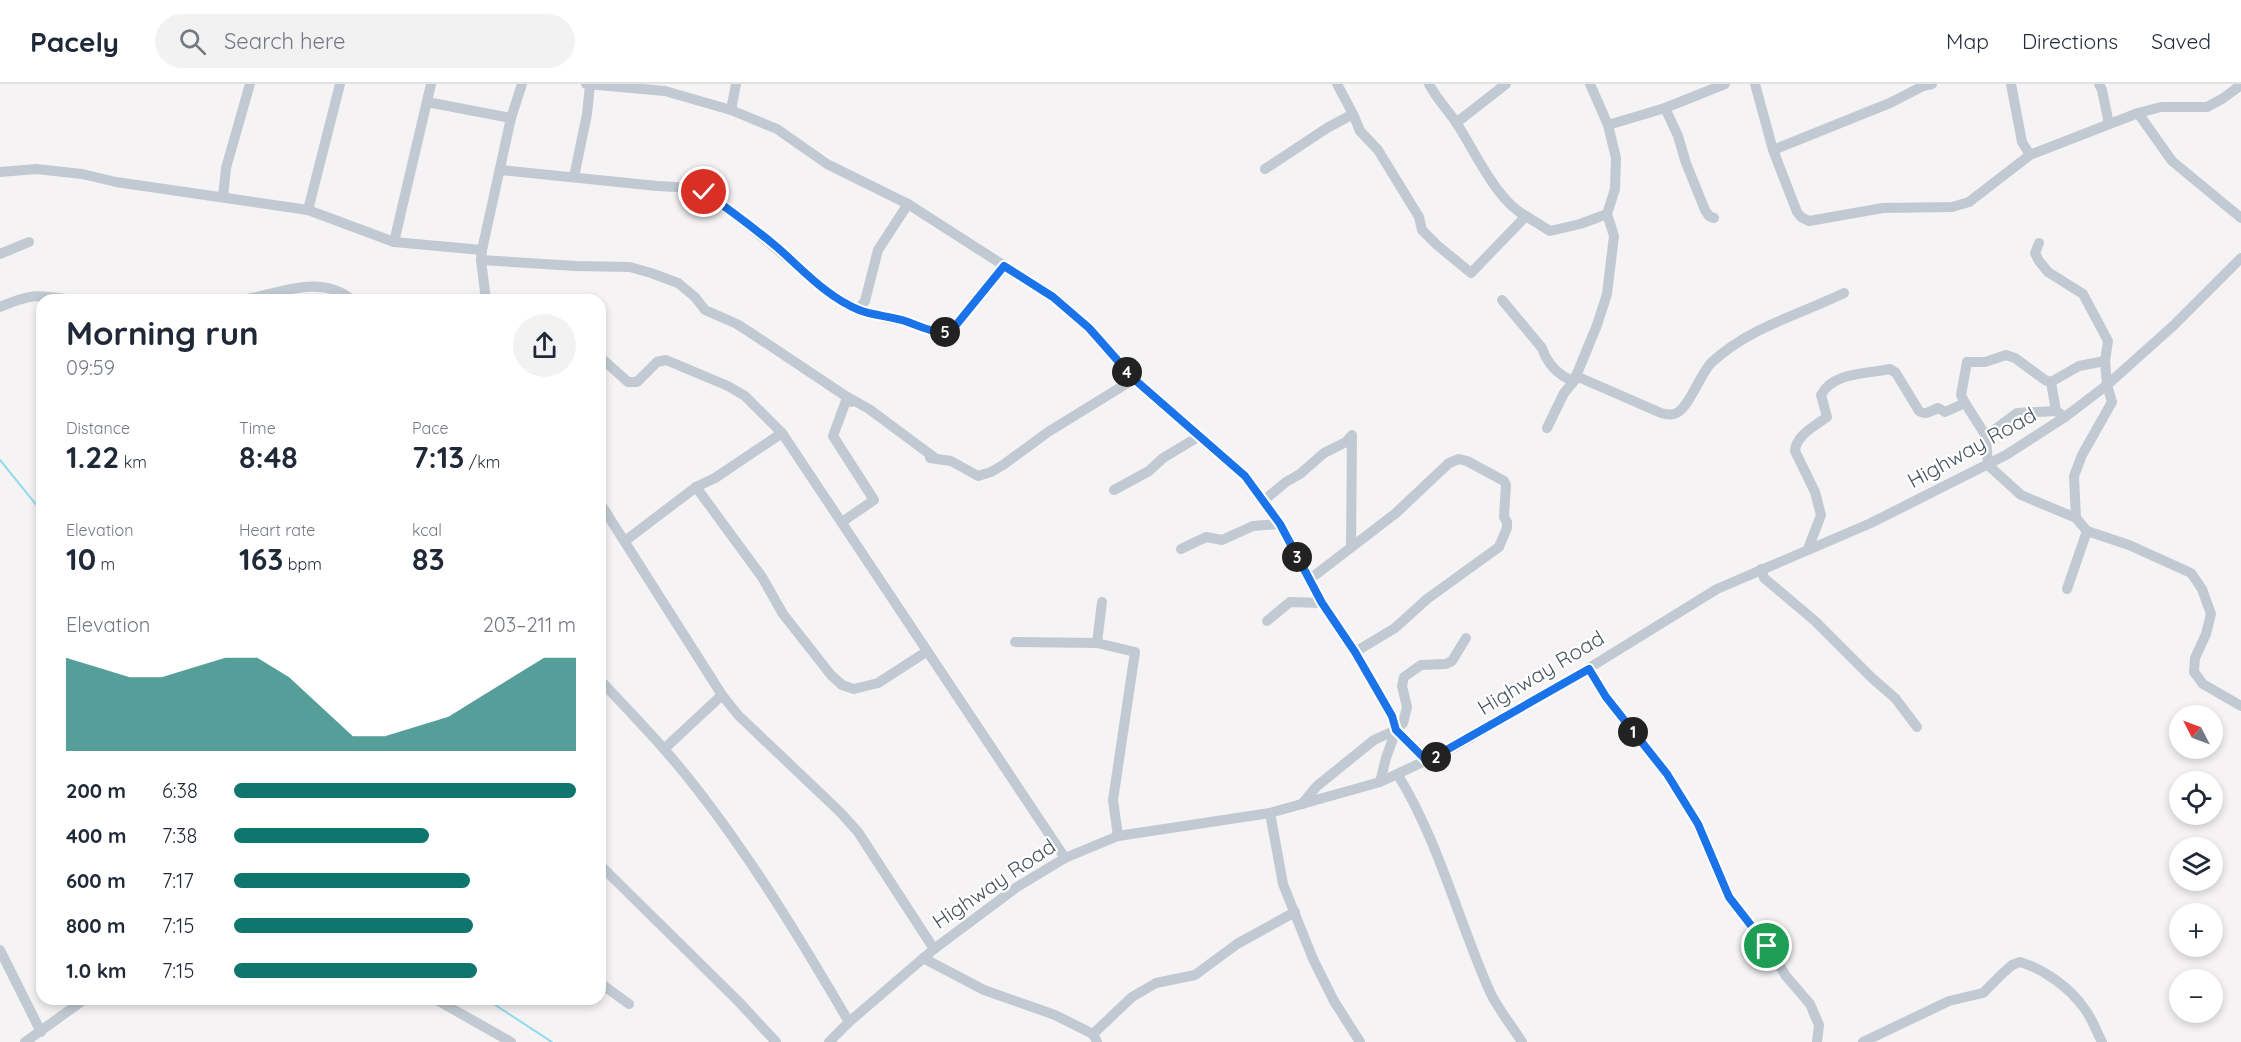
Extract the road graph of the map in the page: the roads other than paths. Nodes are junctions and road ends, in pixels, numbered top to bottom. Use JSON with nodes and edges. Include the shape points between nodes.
{"nodes":[{"id":1,"x":250,"y":84,"type":"edge"},
{"id":2,"x":340,"y":84,"type":"edge"},
{"id":3,"x":431,"y":84,"type":"edge"},
{"id":4,"x":522,"y":84,"type":"edge"},
{"id":5,"x":588,"y":84,"type":"edge"},
{"id":6,"x":736,"y":84,"type":"edge"},
{"id":7,"x":1337,"y":84,"type":"edge"},
{"id":8,"x":1429,"y":84,"type":"edge"},
{"id":9,"x":1506,"y":84,"type":"edge"},
{"id":10,"x":1590,"y":84,"type":"edge"},
{"id":11,"x":1725,"y":84,"type":"edge"},
{"id":12,"x":1755,"y":84,"type":"edge"},
{"id":13,"x":1932,"y":84,"type":"edge"},
{"id":14,"x":2011,"y":84,"type":"edge"},
{"id":15,"x":2099,"y":84,"type":"edge"},
{"id":16,"x":2241,"y":85,"type":"edge"},
{"id":17,"x":427,"y":102,"type":"junction"},
{"id":18,"x":1665,"y":108,"type":"junction"},
{"id":19,"x":731,"y":110,"type":"junction"},
{"id":20,"x":2138,"y":113,"type":"junction"},
{"id":21,"x":1353,"y":114,"type":"junction"},
{"id":22,"x":511,"y":118,"type":"junction"},
{"id":23,"x":1456,"y":123,"type":"junction"},
{"id":24,"x":2109,"y":124,"type":"junction"},
{"id":25,"x":1608,"y":125,"type":"junction"},
{"id":26,"x":1773,"y":150,"type":"junction"},
{"id":27,"x":2030,"y":156,"type":"junction"},
{"id":28,"x":1265,"y":169,"type":"dead end"},
{"id":29,"x":501,"y":170,"type":"junction"},
{"id":30,"x":0,"y":172,"type":"edge"},
{"id":31,"x":574,"y":177,"type":"junction"},
{"id":32,"x":223,"y":196,"type":"junction"},
{"id":33,"x":908,"y":204,"type":"junction"},
{"id":34,"x":308,"y":210,"type":"junction"},
{"id":35,"x":1607,"y":214,"type":"junction"},
{"id":36,"x":1526,"y":216,"type":"junction"},
{"id":37,"x":1714,"y":218,"type":"dead end"},
{"id":38,"x":2241,"y":218,"type":"edge"},
{"id":39,"x":29,"y":242,"type":"dead end"},
{"id":40,"x":394,"y":242,"type":"junction"},
{"id":41,"x":2039,"y":243,"type":"dead end"},
{"id":42,"x":0,"y":254,"type":"edge"},
{"id":43,"x":482,"y":255,"type":"junction"},
{"id":44,"x":2241,"y":258,"type":"edge"},
{"id":45,"x":1004,"y":266,"type":"junction"},
{"id":46,"x":1844,"y":293,"type":"dead end"},
{"id":47,"x":270,"y":294,"type":"edge"},
{"id":48,"x":342,"y":294,"type":"edge"},
{"id":49,"x":485,"y":294,"type":"edge"},
{"id":50,"x":36,"y":295,"type":"edge"},
{"id":51,"x":1502,"y":300,"type":"dead end"},
{"id":52,"x":0,"y":307,"type":"edge"},
{"id":53,"x":858,"y":310,"type":"junction"},
{"id":54,"x":2105,"y":361,"type":"junction"},
{"id":55,"x":606,"y":362,"type":"edge"},
{"id":56,"x":1575,"y":378,"type":"junction"},
{"id":57,"x":1134,"y":379,"type":"junction"},
{"id":58,"x":2051,"y":382,"type":"junction"},
{"id":59,"x":2107,"y":385,"type":"junction"},
{"id":60,"x":1965,"y":403,"type":"junction"},
{"id":61,"x":2061,"y":414,"type":"junction"},
{"id":62,"x":1547,"y":428,"type":"dead end"},
{"id":63,"x":782,"y":433,"type":"junction"},
{"id":64,"x":1986,"y":436,"type":"junction"},
{"id":65,"x":1198,"y":437,"type":"junction"},
{"id":66,"x":935,"y":458,"type":"junction"},
{"id":67,"x":1988,"y":465,"type":"junction"},
{"id":68,"x":696,"y":487,"type":"junction"},
{"id":69,"x":1114,"y":490,"type":"dead end"},
{"id":70,"x":1263,"y":501,"type":"junction"},
{"id":71,"x":606,"y":513,"type":"edge"},
{"id":72,"x":2076,"y":518,"type":"junction"},
{"id":73,"x":842,"y":522,"type":"junction"},
{"id":74,"x":1280,"y":524,"type":"junction"},
{"id":75,"x":2087,"y":531,"type":"junction"},
{"id":76,"x":625,"y":541,"type":"junction"},
{"id":77,"x":1351,"y":546,"type":"junction"},
{"id":78,"x":1181,"y":549,"type":"dead end"},
{"id":79,"x":1809,"y":549,"type":"junction"},
{"id":80,"x":1761,"y":569,"type":"junction"},
{"id":81,"x":1310,"y":579,"type":"junction"},
{"id":82,"x":2067,"y":589,"type":"dead end"},
{"id":83,"x":1102,"y":602,"type":"dead end"},
{"id":84,"x":1322,"y":603,"type":"junction"},
{"id":85,"x":1267,"y":621,"type":"dead end"},
{"id":86,"x":1466,"y":638,"type":"dead end"},
{"id":87,"x":1015,"y":642,"type":"dead end"},
{"id":88,"x":1097,"y":643,"type":"junction"},
{"id":89,"x":926,"y":652,"type":"junction"},
{"id":90,"x":1355,"y":652,"type":"junction"},
{"id":91,"x":1589,"y":669,"type":"junction"},
{"id":92,"x":606,"y":686,"type":"edge"},
{"id":93,"x":722,"y":695,"type":"junction"},
{"id":94,"x":2241,"y":706,"type":"edge"},
{"id":95,"x":1917,"y":727,"type":"dead end"},
{"id":96,"x":1396,"y":730,"type":"junction"},
{"id":97,"x":664,"y":749,"type":"junction"},
{"id":98,"x":1427,"y":761,"type":"junction"},
{"id":99,"x":1398,"y":775,"type":"junction"},
{"id":100,"x":1380,"y":782,"type":"junction"},
{"id":101,"x":1302,"y":805,"type":"junction"},
{"id":102,"x":1270,"y":813,"type":"junction"},
{"id":103,"x":1118,"y":836,"type":"junction"},
{"id":104,"x":1065,"y":858,"type":"junction"},
{"id":105,"x":606,"y":871,"type":"edge"},
{"id":106,"x":1295,"y":912,"type":"junction"},
{"id":107,"x":934,"y":949,"type":"junction"},
{"id":108,"x":0,"y":950,"type":"edge"},
{"id":109,"x":923,"y":958,"type":"junction"},
{"id":110,"x":606,"y":987,"type":"edge"},
{"id":111,"x":629,"y":1004,"type":"dead end"},
{"id":112,"x":77,"y":1005,"type":"edge"},
{"id":113,"x":446,"y":1005,"type":"edge"},
{"id":114,"x":849,"y":1022,"type":"junction"},
{"id":115,"x":41,"y":1032,"type":"junction"},
{"id":116,"x":1095,"y":1038,"type":"edge"},
{"id":117,"x":25,"y":1042,"type":"edge"},
{"id":118,"x":511,"y":1042,"type":"edge"},
{"id":119,"x":776,"y":1042,"type":"edge"},
{"id":120,"x":829,"y":1042,"type":"edge"},
{"id":121,"x":1360,"y":1042,"type":"edge"},
{"id":122,"x":1522,"y":1042,"type":"edge"},
{"id":123,"x":1817,"y":1042,"type":"edge"},
{"id":124,"x":1863,"y":1042,"type":"edge"},
{"id":125,"x":2102,"y":1042,"type":"edge"}],
"edges":[{"from":1,"to":32,"type":"street","via":[[226,168]]},
{"from":2,"to":34,"type":"street"},
{"from":3,"to":17,"type":"street"},
{"from":4,"to":22,"type":"street"},
{"from":5,"to":19,"type":"street","via":[[665,91]]},
{"from":5,"to":31,"type":"street","via":[[587,114]]},
{"from":6,"to":19,"type":"street"},
{"from":7,"to":21,"type":"street"},
{"from":8,"to":23,"type":"street"},
{"from":9,"to":23,"type":"street"},
{"from":10,"to":25,"type":"street"},
{"from":11,"to":18,"type":"street"},
{"from":12,"to":26,"type":"street"},
{"from":13,"to":26,"type":"street"},
{"from":14,"to":27,"type":"street","via":[[2022,141]]},
{"from":15,"to":24,"type":"street"},
{"from":16,"to":20,"type":"street","via":[[2207,106],[2161,107]]},
{"from":17,"to":22,"type":"street"},
{"from":17,"to":40,"type":"street"},
{"from":18,"to":25,"type":"street"},
{"from":18,"to":37,"type":"street","via":[[1705,210]]},
{"from":19,"to":33,"type":"street","via":[[777,129],[827,164]]},
{"from":20,"to":24,"type":"street"},
{"from":20,"to":38,"type":"street","via":[[2172,161]]},
{"from":21,"to":28,"type":"street"},
{"from":21,"to":36,"type":"street","via":[[1360,131],[1378,150],[1419,217],[1422,230],[1471,273]]},
{"from":22,"to":29,"type":"street"},
{"from":23,"to":36,"type":"street","via":[[1494,186]]},
{"from":24,"to":27,"type":"street"},
{"from":25,"to":35,"type":"street","via":[[1616,158],[1615,189]]},
{"from":26,"to":27,"type":"street","via":[[1797,212],[1809,221],[1883,208],[1952,207],[1969,202]]},
{"from":29,"to":31,"type":"street"},
{"from":29,"to":43,"type":"street"},
{"from":30,"to":32,"type":"street","via":[[36,169]]},
{"from":31,"to":53,"type":"street","via":[[695,188],[731,211],[829,293]]},
{"from":32,"to":34,"type":"street"},
{"from":33,"to":45,"type":"street"},
{"from":33,"to":53,"type":"street","via":[[878,250],[866,301]]},
{"from":34,"to":40,"type":"street"},
{"from":35,"to":36,"type":"street","via":[[1550,231]]},
{"from":35,"to":56,"type":"street","via":[[1614,236],[1606,294]]},
{"from":39,"to":42,"type":"street"},
{"from":40,"to":43,"type":"street"},
{"from":41,"to":54,"type":"street","via":[[2035,253],[2038,261],[2083,294],[2098,320],[2108,341]]},
{"from":43,"to":49,"type":"street"},
{"from":43,"to":66,"type":"street","via":[[576,266],[630,267],[678,283],[705,310],[737,324],[876,414]]},
{"from":44,"to":59,"type":"street","name":"Highway Road"},
{"from":45,"to":53,"type":"street","via":[[952,330],[946,332]]},
{"from":45,"to":57,"type":"street","via":[[1053,297],[1089,328]]},
{"from":46,"to":56,"type":"street","via":[[1771,323],[1732,346],[1711,362],[1675,414],[1660,413]]},
{"from":47,"to":48,"type":"street","via":[[320,286]]},
{"from":50,"to":52,"type":"street"},
{"from":51,"to":56,"type":"street","via":[[1556,370],[1566,379]]},
{"from":54,"to":58,"type":"street","via":[[2079,366]]},
{"from":54,"to":59,"type":"street"},
{"from":55,"to":63,"type":"street","via":[[632,384],[657,362],[666,360],[705,375],[745,396]]},
{"from":56,"to":62,"type":"street"},
{"from":57,"to":65,"type":"street"},
{"from":57,"to":66,"type":"street","via":[[992,472],[978,476],[951,461]]},
{"from":58,"to":60,"type":"street","via":[[2006,355],[1985,362],[1970,361],[1964,369],[1961,395]]},
{"from":58,"to":61,"type":"street"},
{"from":59,"to":61,"type":"street","name":"Highway Road"},
{"from":59,"to":72,"type":"street","via":[[2112,402],[2074,476]]},
{"from":60,"to":64,"type":"street"},
{"from":60,"to":79,"type":"street","via":[[1945,412],[1938,408],[1922,414],[1890,369],[1836,379],[1826,387],[1821,395],[1827,417],[1799,438],[1795,452],[1815,492],[1821,515]]},
{"from":61,"to":64,"type":"street","via":[[2017,413]]},
{"from":61,"to":67,"type":"street","name":"Highway Road"},
{"from":63,"to":68,"type":"street"},
{"from":63,"to":73,"type":"street"},
{"from":64,"to":67,"type":"street"},
{"from":65,"to":69,"type":"street"},
{"from":65,"to":70,"type":"street","via":[[1245,476]]},
{"from":66,"to":73,"type":"street","via":[[928,457],[847,398],[833,436],[874,500]]},
{"from":67,"to":72,"type":"street","via":[[2021,495]]},
{"from":67,"to":79,"type":"street","name":"Highway Road"},
{"from":68,"to":76,"type":"street"},
{"from":68,"to":89,"type":"street","via":[[762,577],[783,614],[842,685],[854,689],[878,683]]},
{"from":70,"to":74,"type":"street"},
{"from":70,"to":77,"type":"street","via":[[1352,435]]},
{"from":71,"to":76,"type":"street"},
{"from":72,"to":75,"type":"street"},
{"from":73,"to":89,"type":"street"},
{"from":74,"to":78,"type":"street","via":[[1253,526],[1222,540],[1206,537]]},
{"from":74,"to":81,"type":"street"},
{"from":75,"to":82,"type":"street"},
{"from":75,"to":94,"type":"street","via":[[2192,573],[2211,614],[2194,672],[2203,684]]},
{"from":76,"to":93,"type":"street"},
{"from":77,"to":81,"type":"street"},
{"from":77,"to":90,"type":"street","via":[[1396,513],[1449,463],[1459,459],[1501,478],[1506,485],[1507,528],[1499,547],[1436,592],[1395,628]]},
{"from":79,"to":80,"type":"street","name":"Highway Road"},
{"from":80,"to":91,"type":"street","name":"Highway Road","via":[[1717,589]]},
{"from":80,"to":95,"type":"street","via":[[1764,578],[1895,698]]},
{"from":81,"to":84,"type":"street"},
{"from":83,"to":88,"type":"street"},
{"from":84,"to":85,"type":"street","via":[[1290,602]]},
{"from":84,"to":90,"type":"street"},
{"from":86,"to":96,"type":"street","via":[[1452,661],[1421,665],[1404,677],[1407,714]]},
{"from":87,"to":88,"type":"street"},
{"from":88,"to":103,"type":"street","via":[[1132,650],[1136,655],[1113,800]]},
{"from":89,"to":104,"type":"street"},
{"from":90,"to":96,"type":"street"},
{"from":91,"to":98,"type":"street","name":"Highway Road"},
{"from":91,"to":123,"type":"street","via":[[1606,697],[1667,774],[1698,824],[1729,897],[1810,1004],[1819,1024]]},
{"from":92,"to":97,"type":"street"},
{"from":93,"to":97,"type":"street"},
{"from":93,"to":107,"type":"street","via":[[858,832]]},
{"from":96,"to":98,"type":"street"},
{"from":96,"to":100,"type":"street"},
{"from":96,"to":101,"type":"street","via":[[1374,740],[1317,786]]},
{"from":97,"to":114,"type":"street","via":[[698,789],[764,884]]},
{"from":98,"to":99,"type":"street","name":"Highway Road"},
{"from":99,"to":100,"type":"street","name":"Highway Road"},
{"from":99,"to":122,"type":"street","via":[[1436,854],[1491,993]]},
{"from":100,"to":101,"type":"street","name":"Highway Road"},
{"from":101,"to":102,"type":"street","name":"Highway Road"},
{"from":102,"to":103,"type":"street","name":"Highway Road"},
{"from":102,"to":106,"type":"street","via":[[1283,884]]},
{"from":103,"to":104,"type":"street","name":"Highway Road"},
{"from":104,"to":107,"type":"street","name":"Highway Road","via":[[1017,887]]},
{"from":105,"to":119,"type":"street"},
{"from":106,"to":116,"type":"street","via":[[1237,944],[1195,975],[1156,983],[1132,997]]},
{"from":106,"to":121,"type":"street","via":[[1313,959]]},
{"from":107,"to":109,"type":"street","name":"Highway Road"},
{"from":108,"to":115,"type":"street"},
{"from":109,"to":114,"type":"street","name":"Highway Road"},
{"from":109,"to":116,"type":"street","via":[[984,990],[1042,1010]]},
{"from":110,"to":111,"type":"street"},
{"from":112,"to":115,"type":"street"},
{"from":113,"to":118,"type":"street"},
{"from":114,"to":120,"type":"street","name":"Highway Road"},
{"from":115,"to":117,"type":"street"},
{"from":124,"to":125,"type":"street","via":[[1949,1001],[1983,993],[2020,962],[2043,972],[2070,993],[2085,1009]]}]}
